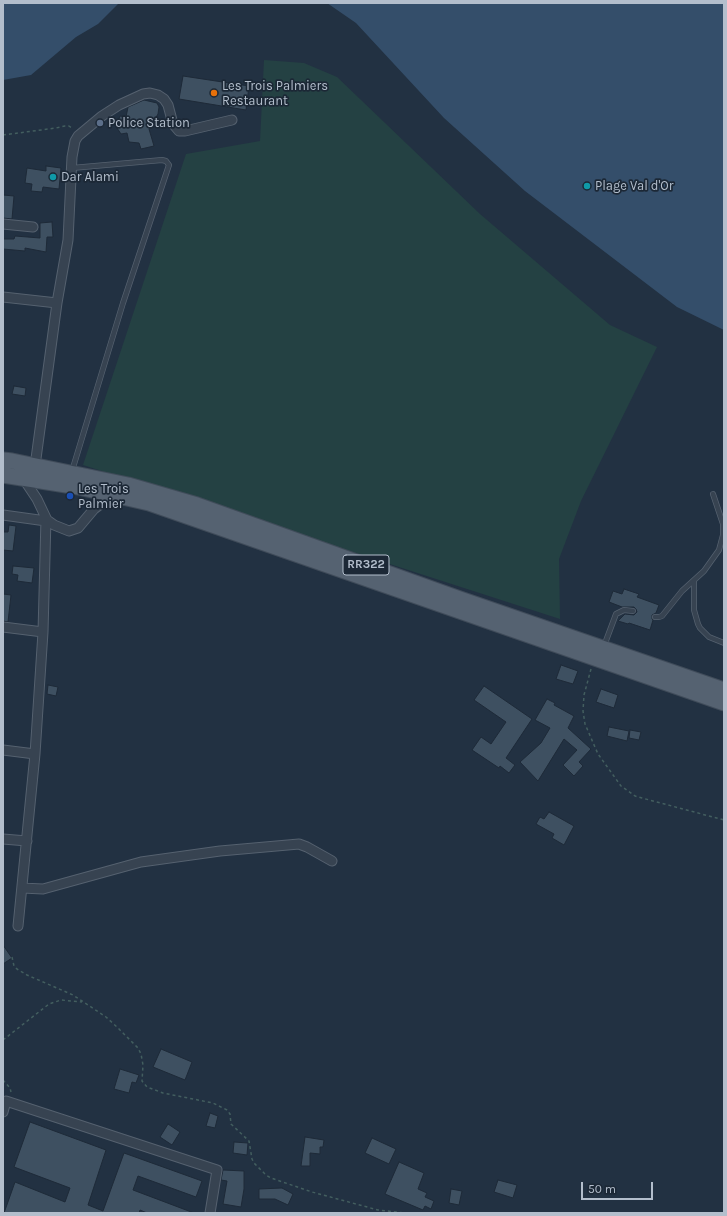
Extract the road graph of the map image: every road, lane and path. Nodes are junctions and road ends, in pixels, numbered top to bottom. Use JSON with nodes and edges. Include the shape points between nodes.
{"nodes":[{"id":1,"x":232,"y":120,"type":"dead end"},
{"id":2,"x":3,"y":135,"type":"edge"},
{"id":3,"x":78,"y":136,"type":"junction"},
{"id":4,"x":72,"y":168,"type":"junction"},
{"id":5,"x":3,"y":224,"type":"edge"},
{"id":6,"x":33,"y":226,"type":"dead end"},
{"id":7,"x":3,"y":297,"type":"edge"},
{"id":8,"x":57,"y":303,"type":"junction"},
{"id":9,"x":3,"y":460,"type":"edge"},
{"id":10,"x":35,"y":466,"type":"junction"},
{"id":11,"x":71,"y":473,"type":"junction"},
{"id":12,"x":3,"y":475,"type":"edge"},
{"id":13,"x":23,"y":478,"type":"junction"},
{"id":14,"x":114,"y":494,"type":"junction"},
{"id":15,"x":713,"y":494,"type":"dead end"},
{"id":16,"x":3,"y":515,"type":"edge"},
{"id":17,"x":46,"y":520,"type":"junction"},
{"id":18,"x":694,"y":581,"type":"junction"},
{"id":19,"x":633,"y":611,"type":"dead end"},
{"id":20,"x":655,"y":617,"type":"dead end"},
{"id":21,"x":3,"y":627,"type":"edge"},
{"id":22,"x":43,"y":632,"type":"junction"},
{"id":23,"x":724,"y":643,"type":"edge"},
{"id":24,"x":599,"y":652,"type":"junction"},
{"id":25,"x":724,"y":690,"type":"edge"},
{"id":26,"x":724,"y":703,"type":"edge"},
{"id":27,"x":3,"y":750,"type":"edge"},
{"id":28,"x":35,"y":754,"type":"junction"},
{"id":29,"x":724,"y":820,"type":"edge"},
{"id":30,"x":3,"y":839,"type":"edge"},
{"id":31,"x":27,"y":841,"type":"junction"},
{"id":32,"x":332,"y":861,"type":"dead end"},
{"id":33,"x":22,"y":888,"type":"junction"},
{"id":34,"x":18,"y":926,"type":"dead end"},
{"id":35,"x":12,"y":957,"type":"dead end"},
{"id":36,"x":84,"y":1002,"type":"junction"},
{"id":37,"x":3,"y":1040,"type":"edge"},
{"id":38,"x":3,"y":1080,"type":"edge"},
{"id":39,"x":6,"y":1101,"type":"junction"},
{"id":40,"x":3,"y":1112,"type":"edge"},
{"id":41,"x":210,"y":1213,"type":"edge"},
{"id":42,"x":405,"y":1213,"type":"edge"}],
"edges":[{"from":1,"to":3,"type":"street","via":[[180,131],[173,124],[164,99],[150,93],[119,105]]},
{"from":2,"to":3,"type":"path","via":[[67,125]]},
{"from":3,"to":4,"type":"street","via":[[73,148]]},
{"from":4,"to":8,"type":"street","via":[[68,240]]},
{"from":4,"to":11,"type":"lane","via":[[162,160],[169,165]]},
{"from":5,"to":6,"type":"street"},
{"from":7,"to":8,"type":"street"},
{"from":8,"to":10,"type":"street"},
{"from":9,"to":10,"type":"main road","number":"RR322"},
{"from":10,"to":11,"type":"main road","number":"RR322"},
{"from":11,"to":24,"type":"main road","number":"RR322","via":[[128,485],[197,505],[460,599]]},
{"from":12,"to":13,"type":"main road","number":"RR322"},
{"from":13,"to":14,"type":"main road","number":"RR322"},
{"from":13,"to":17,"type":"street"},
{"from":14,"to":17,"type":"street","via":[[94,509],[75,530],[69,531]]},
{"from":14,"to":24,"type":"main road","number":"RR322","via":[[183,514],[449,608]]},
{"from":15,"to":18,"type":"lane","via":[[723,524],[721,542],[719,550]]},
{"from":16,"to":17,"type":"street"},
{"from":17,"to":22,"type":"street"},
{"from":18,"to":20,"type":"lane","via":[[682,591],[662,616]]},
{"from":18,"to":23,"type":"lane","via":[[694,610],[698,624],[710,637]]},
{"from":19,"to":24,"type":"lane","via":[[624,610],[616,614]]},
{"from":21,"to":22,"type":"street"},
{"from":22,"to":28,"type":"street"},
{"from":24,"to":25,"type":"main road","number":"RR322"},
{"from":24,"to":26,"type":"main road","number":"RR322"},
{"from":24,"to":29,"type":"path","via":[[584,695],[585,724],[598,754],[621,786],[642,798]]},
{"from":27,"to":28,"type":"street"},
{"from":28,"to":31,"type":"street"},
{"from":30,"to":31,"type":"street"},
{"from":31,"to":33,"type":"street"},
{"from":32,"to":33,"type":"street","via":[[298,844],[141,862],[43,889]]},
{"from":33,"to":34,"type":"street"},
{"from":35,"to":36,"type":"path","via":[[15,968],[21,972]]},
{"from":36,"to":37,"type":"path","via":[[62,1000],[49,1004]]},
{"from":36,"to":42,"type":"path","via":[[106,1017],[138,1048],[143,1065],[142,1081],[147,1087],[163,1093],[213,1103],[227,1110],[231,1124],[249,1141],[254,1163],[266,1176],[378,1210]]},
{"from":38,"to":39,"type":"path","via":[[10,1088],[12,1096]]},
{"from":39,"to":40,"type":"street"},
{"from":39,"to":41,"type":"street","via":[[217,1170]]}]}
